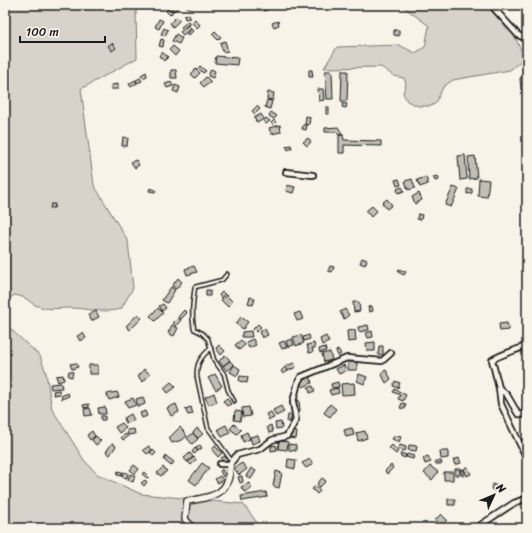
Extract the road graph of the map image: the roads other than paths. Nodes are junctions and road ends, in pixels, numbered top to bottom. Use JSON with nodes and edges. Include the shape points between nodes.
{"nodes":[{"id":1,"x":491,"y":5,"type":"edge"},
{"id":2,"x":527,"y":39,"type":"edge"},
{"id":3,"x":286,"y":172,"type":"dead end"},
{"id":4,"x":313,"y":175,"type":"dead end"},
{"id":5,"x":227,"y":274,"type":"dead end"},
{"id":6,"x":527,"y":345,"type":"edge"},
{"id":7,"x":212,"y":348,"type":"junction"},
{"id":8,"x":391,"y":353,"type":"dead end"},
{"id":9,"x":499,"y":388,"type":"junction"},
{"id":10,"x":234,"y":401,"type":"dead end"},
{"id":11,"x":527,"y":415,"type":"edge"},
{"id":12,"x":527,"y":459,"type":"edge"},
{"id":13,"x":230,"y":462,"type":"junction"},
{"id":14,"x":220,"y":464,"type":"dead end"},
{"id":15,"x":527,"y":498,"type":"edge"},
{"id":16,"x":193,"y":528,"type":"edge"},
{"id":17,"x":476,"y":528,"type":"edge"}],
"edges":[{"from":1,"to":2,"type":"street","via":[[518,35]]},
{"from":3,"to":4,"type":"street"},
{"from":5,"to":7,"type":"lane","via":[[222,280],[195,287],[192,305],[194,329],[208,339]]},
{"from":6,"to":9,"type":"street","via":[[492,360]]},
{"from":7,"to":10,"type":"lane","via":[[214,360],[224,374]]},
{"from":7,"to":13,"type":"lane","via":[[201,357],[197,377],[208,428]]},
{"from":8,"to":13,"type":"street","via":[[382,361],[347,358],[306,374],[298,382],[293,402],[296,420],[287,436],[272,440],[260,449],[237,454]]},
{"from":9,"to":11,"type":"street","via":[[507,395],[518,414]]},
{"from":9,"to":12,"type":"street","via":[[501,404]]},
{"from":13,"to":14,"type":"street"},
{"from":13,"to":16,"type":"street","via":[[230,476],[226,488],[207,498],[187,501],[185,519]]},
{"from":15,"to":17,"type":"street","via":[[514,503]]}]}
